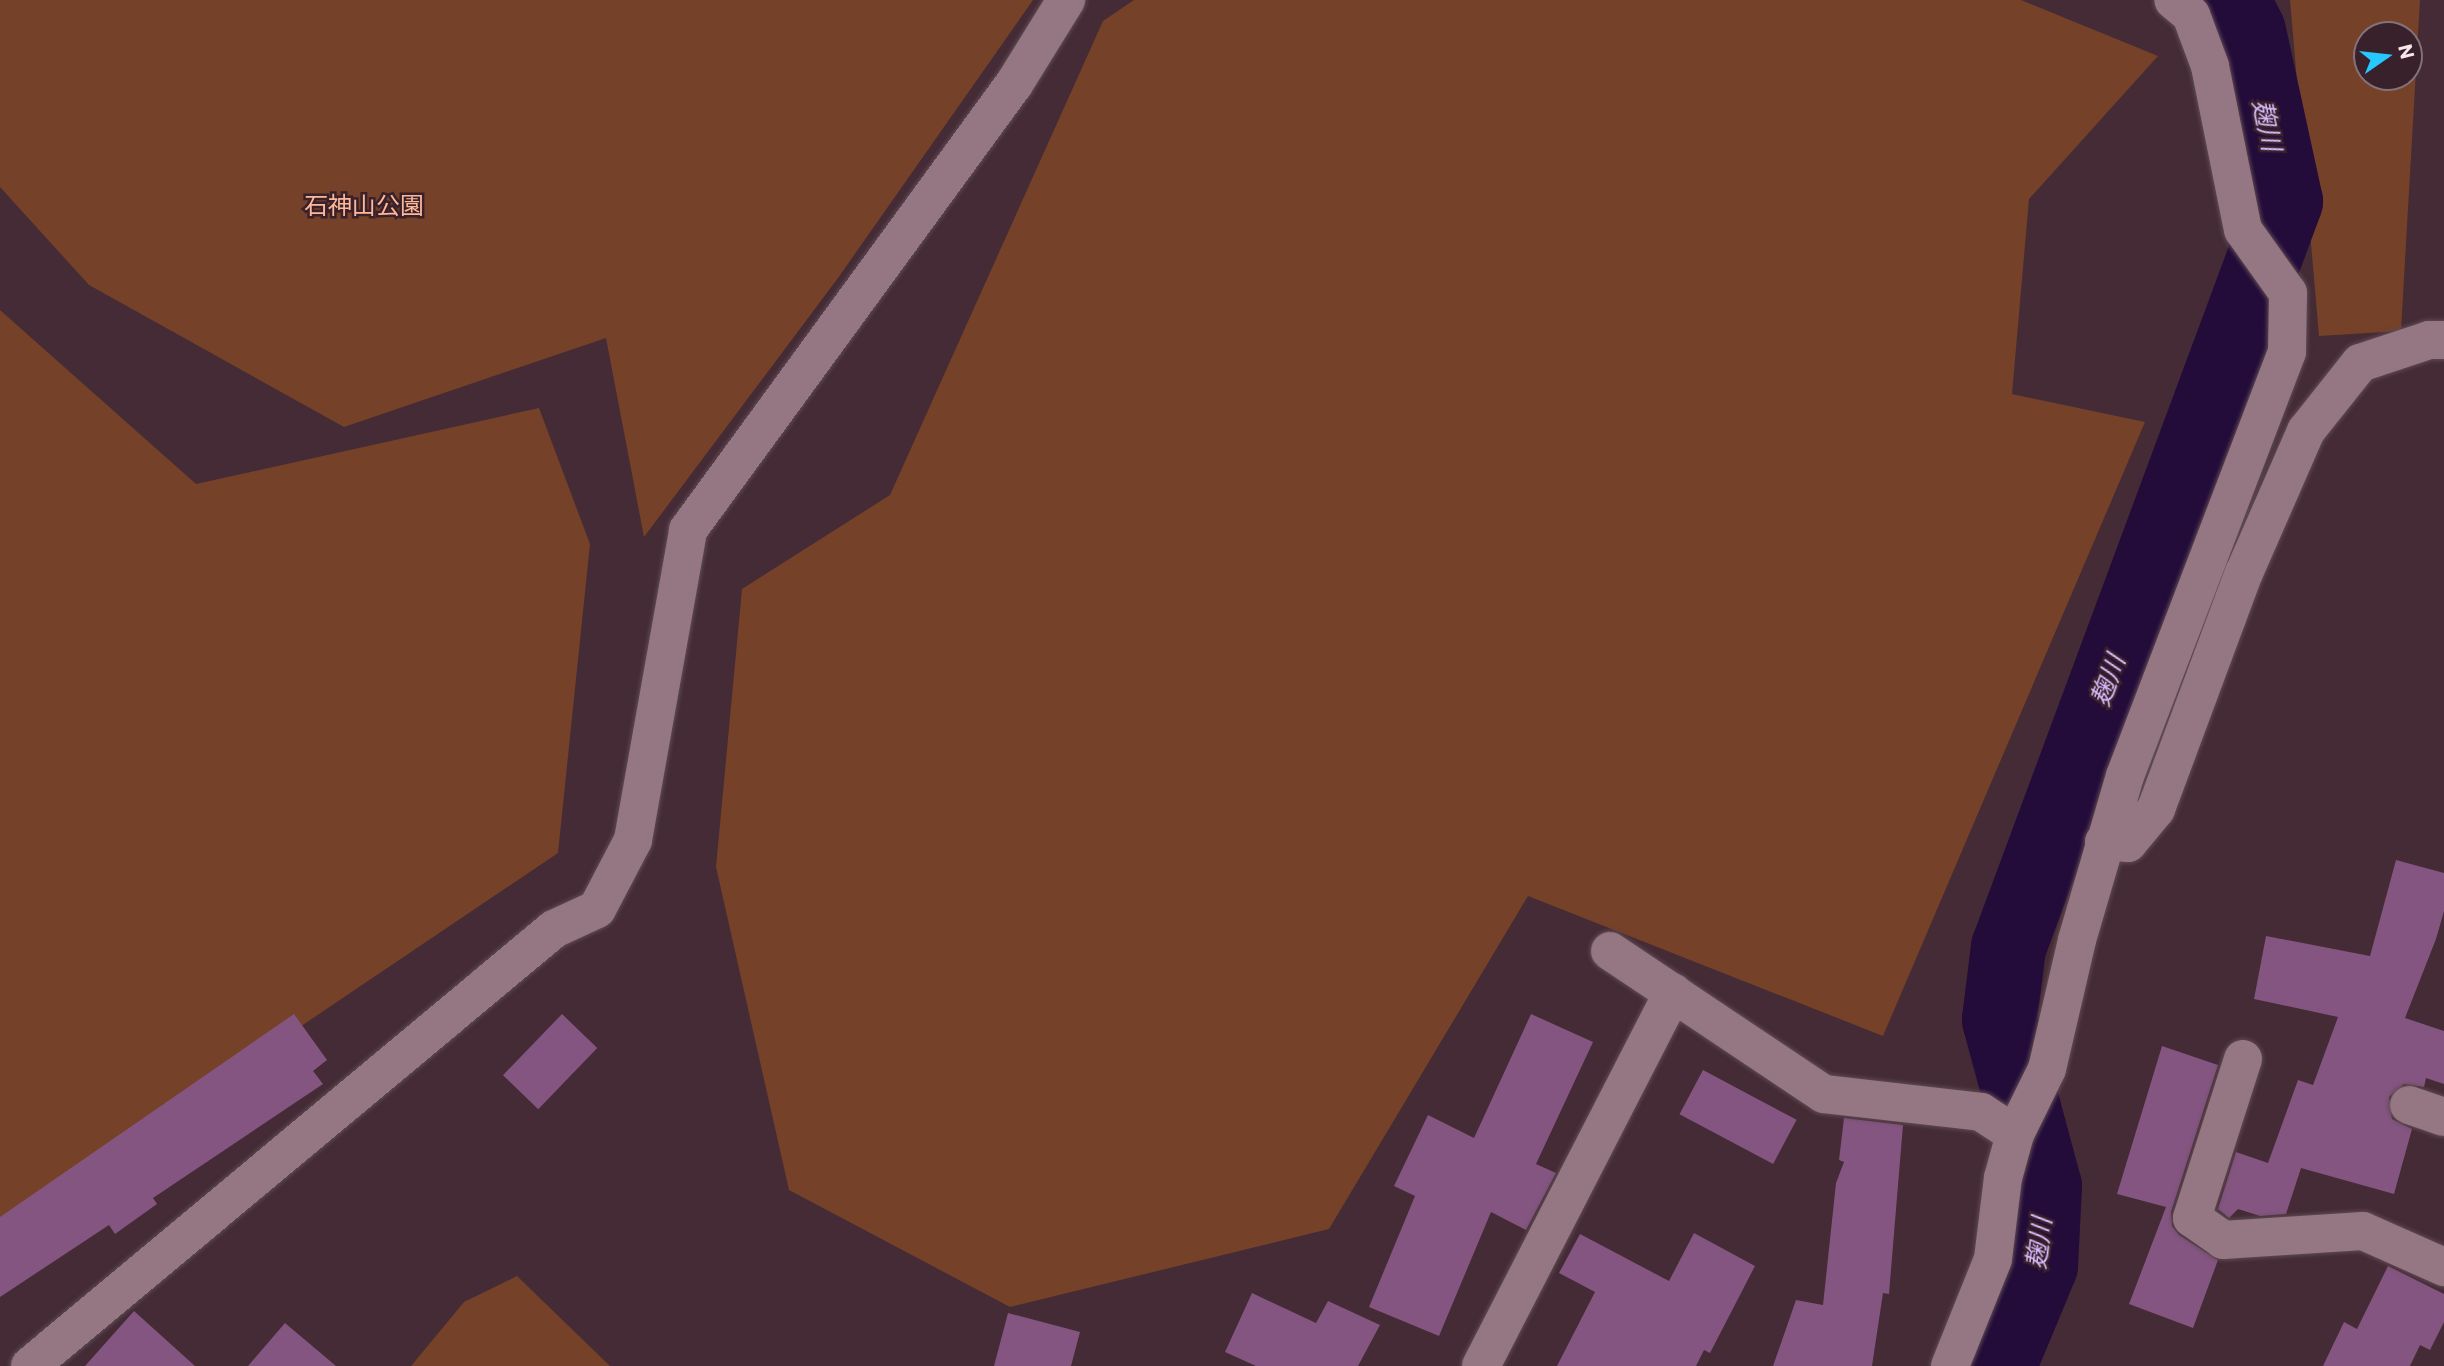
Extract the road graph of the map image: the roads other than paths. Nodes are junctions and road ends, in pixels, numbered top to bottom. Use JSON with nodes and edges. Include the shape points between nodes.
{"nodes":[{"id":1,"x":1066,"y":0,"type":"edge"},
{"id":2,"x":2173,"y":0,"type":"edge"},
{"id":3,"x":2444,"y":341,"type":"edge"},
{"id":4,"x":2104,"y":842,"type":"junction"},
{"id":5,"x":1610,"y":951,"type":"dead end"},
{"id":6,"x":1673,"y":993,"type":"junction"},
{"id":7,"x":2243,"y":1059,"type":"dead end"},
{"id":8,"x":2014,"y":1134,"type":"junction"},
{"id":9,"x":2444,"y":1267,"type":"edge"},
{"id":10,"x":30,"y":1366,"type":"edge"},
{"id":11,"x":1481,"y":1366,"type":"edge"},
{"id":12,"x":1950,"y":1366,"type":"edge"}],
"edges":[{"from":1,"to":10,"type":"street","via":[[1014,84],[688,530],[633,841],[597,909],[554,929]]},
{"from":2,"to":4,"type":"street","via":[[2191,15],[2210,66],[2243,230],[2288,293],[2287,352]]},
{"from":3,"to":4,"type":"street","via":[[2429,340],[2360,363],[2306,431],[2244,573],[2156,809],[2128,844]]},
{"from":4,"to":8,"type":"street","via":[[2047,1069]]},
{"from":5,"to":6,"type":"street"},
{"from":6,"to":8,"type":"street","via":[[1824,1094],[1980,1112]]},
{"from":6,"to":11,"type":"street"},
{"from":7,"to":9,"type":"street","via":[[2192,1218],[2223,1240],[2363,1231]]},
{"from":8,"to":12,"type":"street","via":[[1993,1258]]}]}
